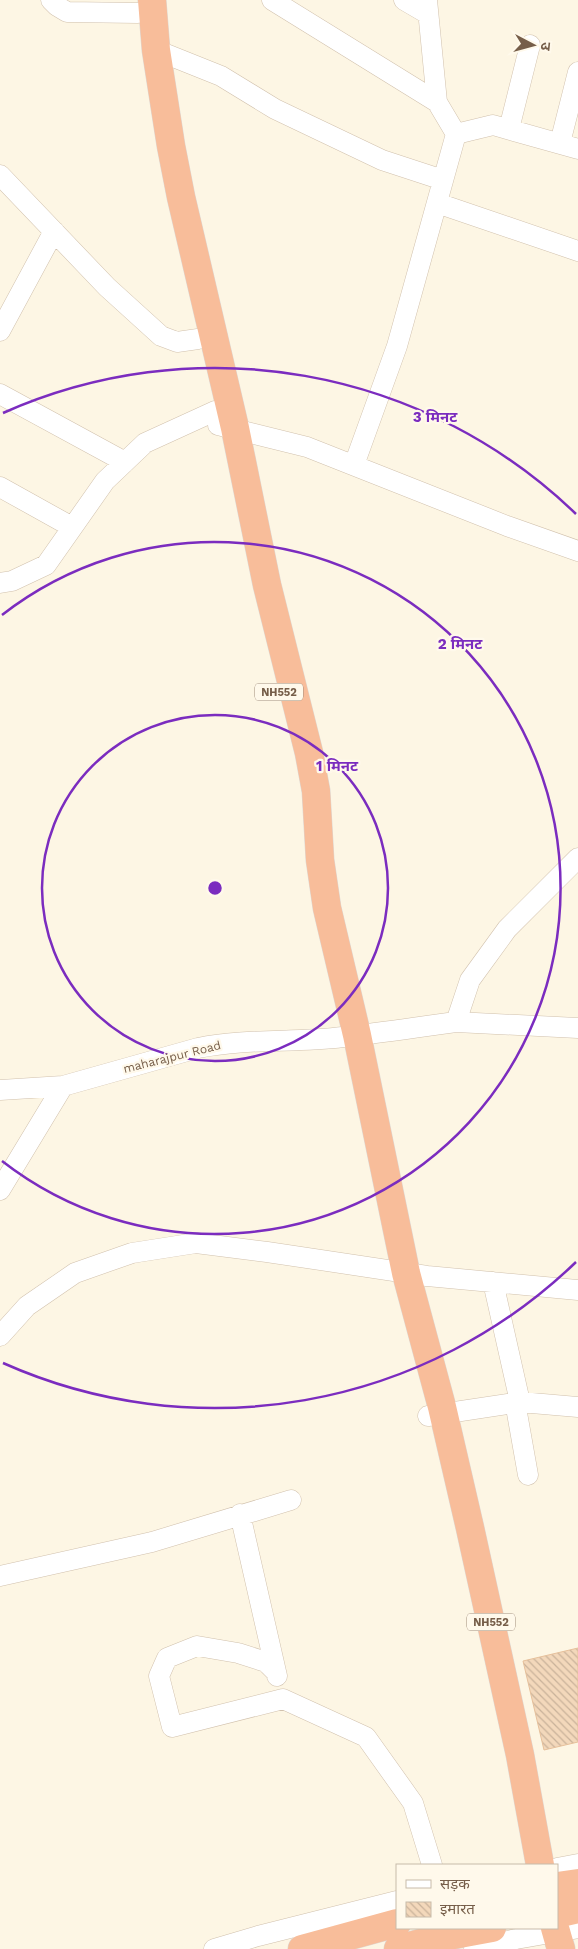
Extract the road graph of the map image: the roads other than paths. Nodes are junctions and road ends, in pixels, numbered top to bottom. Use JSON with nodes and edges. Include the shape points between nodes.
{"nodes":[{"id":1,"x":51,"y":0,"type":"edge"},
{"id":2,"x":272,"y":0,"type":"edge"},
{"id":3,"x":404,"y":0,"type":"edge"},
{"id":4,"x":142,"y":4,"type":"edge"},
{"id":5,"x":427,"y":7,"type":"edge"},
{"id":6,"x":530,"y":45,"type":"dead end"},
{"id":7,"x":156,"y":50,"type":"junction"},
{"id":8,"x":578,"y":72,"type":"edge"},
{"id":9,"x":437,"y":102,"type":"junction"},
{"id":10,"x":509,"y":129,"type":"junction"},
{"id":11,"x":456,"y":134,"type":"junction"},
{"id":12,"x":569,"y":146,"type":"edge"},
{"id":13,"x":0,"y":175,"type":"edge"},
{"id":14,"x":443,"y":180,"type":"junction"},
{"id":15,"x":437,"y":203,"type":"junction"},
{"id":16,"x":54,"y":231,"type":"junction"},
{"id":17,"x":578,"y":251,"type":"edge"},
{"id":18,"x":0,"y":330,"type":"edge"},
{"id":19,"x":198,"y":339,"type":"junction"},
{"id":20,"x":0,"y":394,"type":"edge"},
{"id":21,"x":223,"y":422,"type":"junction"},
{"id":22,"x":125,"y":462,"type":"junction"},
{"id":23,"x":354,"y":465,"type":"junction"},
{"id":24,"x":0,"y":487,"type":"edge"},
{"id":25,"x":72,"y":527,"type":"junction"},
{"id":26,"x":578,"y":551,"type":"edge"},
{"id":27,"x":0,"y":583,"type":"edge"},
{"id":28,"x":578,"y":858,"type":"edge"},
{"id":29,"x":456,"y":1022,"type":"junction"},
{"id":30,"x":578,"y":1028,"type":"edge"},
{"id":31,"x":350,"y":1036,"type":"junction"},
{"id":32,"x":63,"y":1086,"type":"junction"},
{"id":33,"x":0,"y":1090,"type":"edge"},
{"id":34,"x":0,"y":1190,"type":"edge"},
{"id":35,"x":398,"y":1272,"type":"junction"},
{"id":36,"x":493,"y":1282,"type":"junction"},
{"id":37,"x":578,"y":1290,"type":"edge"},
{"id":38,"x":0,"y":1336,"type":"edge"},
{"id":39,"x":520,"y":1402,"type":"junction"},
{"id":40,"x":578,"y":1407,"type":"edge"},
{"id":41,"x":435,"y":1415,"type":"junction"},
{"id":42,"x":528,"y":1475,"type":"dead end"},
{"id":43,"x":291,"y":1500,"type":"dead end"},
{"id":44,"x":240,"y":1514,"type":"junction"},
{"id":45,"x":0,"y":1576,"type":"edge"},
{"id":46,"x":276,"y":1672,"type":"junction"},
{"id":47,"x":283,"y":1699,"type":"junction"},
{"id":48,"x":432,"y":1864,"type":"edge"},
{"id":49,"x":526,"y":1864,"type":"edge"},
{"id":50,"x":540,"y":1864,"type":"edge"},
{"id":51,"x":578,"y":1864,"type":"edge"},
{"id":52,"x":558,"y":1868,"type":"edge"},
{"id":53,"x":578,"y":1883,"type":"edge"},
{"id":54,"x":558,"y":1886,"type":"edge"},
{"id":55,"x":396,"y":1901,"type":"edge"},
{"id":56,"x":578,"y":1909,"type":"edge"},
{"id":57,"x":396,"y":1923,"type":"edge"},
{"id":58,"x":487,"y":1929,"type":"edge"},
{"id":59,"x":554,"y":1933,"type":"edge"},
{"id":60,"x":214,"y":1949,"type":"edge"},
{"id":61,"x":302,"y":1949,"type":"edge"},
{"id":62,"x":398,"y":1949,"type":"edge"},
{"id":63,"x":474,"y":1949,"type":"edge"}],
"edges":[{"from":1,"to":4,"type":"street","via":[[66,12]]},
{"from":2,"to":9,"type":"street"},
{"from":3,"to":5,"type":"street"},
{"from":4,"to":7,"type":"highway","number":"NH552"},
{"from":4,"to":19,"type":"highway","number":"NH552","via":[[155,137]]},
{"from":5,"to":9,"type":"street"},
{"from":6,"to":10,"type":"street"},
{"from":7,"to":14,"type":"street","via":[[221,76],[275,109],[382,160]]},
{"from":7,"to":21,"type":"highway","number":"NH552"},
{"from":8,"to":12,"type":"street"},
{"from":9,"to":11,"type":"street"},
{"from":10,"to":11,"type":"street","via":[[493,125]]},
{"from":10,"to":12,"type":"street"},
{"from":11,"to":14,"type":"street"},
{"from":13,"to":16,"type":"street"},
{"from":14,"to":15,"type":"street"},
{"from":15,"to":17,"type":"street"},
{"from":15,"to":23,"type":"street","via":[[397,346]]},
{"from":16,"to":18,"type":"street"},
{"from":16,"to":19,"type":"street","via":[[106,287],[161,336],[176,342]]},
{"from":19,"to":21,"type":"highway","number":"NH552"},
{"from":20,"to":22,"type":"street"},
{"from":21,"to":22,"type":"street","via":[[145,444]]},
{"from":21,"to":23,"type":"street","via":[[307,446]]},
{"from":21,"to":31,"type":"highway","number":"NH552","via":[[257,604],[301,793],[316,926]]},
{"from":22,"to":25,"type":"street","via":[[104,481]]},
{"from":23,"to":26,"type":"street"},
{"from":24,"to":25,"type":"street"},
{"from":25,"to":27,"type":"street","via":[[46,565],[12,581]]},
{"from":28,"to":29,"type":"street","via":[[507,929],[470,980]]},
{"from":29,"to":30,"type":"street","name":"maharajpur Road"},
{"from":29,"to":31,"type":"street","name":"maharajpur Road"},
{"from":31,"to":32,"type":"street","name":"maharajpur Road","via":[[220,1044]]},
{"from":31,"to":35,"type":"highway","number":"NH552","via":[[363,1153]]},
{"from":32,"to":33,"type":"street","name":"maharajpur Road"},
{"from":32,"to":34,"type":"street"},
{"from":35,"to":36,"type":"street"},
{"from":35,"to":38,"type":"street","via":[[205,1244],[170,1246],[132,1253],[75,1273],[27,1306]]},
{"from":35,"to":41,"type":"highway","number":"NH552"},
{"from":36,"to":37,"type":"street"},
{"from":36,"to":39,"type":"street"},
{"from":39,"to":40,"type":"street"},
{"from":39,"to":41,"type":"street"},
{"from":39,"to":42,"type":"street","via":[[517,1413]]},
{"from":41,"to":49,"type":"highway","number":"NH552"},
{"from":41,"to":50,"type":"highway","number":"NH552","via":[[500,1664]]},
{"from":43,"to":44,"type":"street"},
{"from":44,"to":45,"type":"street","via":[[152,1542]]},
{"from":44,"to":46,"type":"street"},
{"from":46,"to":47,"type":"street"},
{"from":46,"to":47,"type":"street","via":[[266,1662],[197,1646],[167,1658],[159,1676],[172,1727]]},
{"from":47,"to":48,"type":"street","via":[[366,1737],[413,1803]]},
{"from":51,"to":52,"type":"street"},
{"from":53,"to":54,"type":"highway"},
{"from":55,"to":60,"type":"street"},
{"from":56,"to":59,"type":"highway"},
{"from":57,"to":61,"type":"highway"},
{"from":58,"to":62,"type":"highway"},
{"from":59,"to":63,"type":"street"}]}
